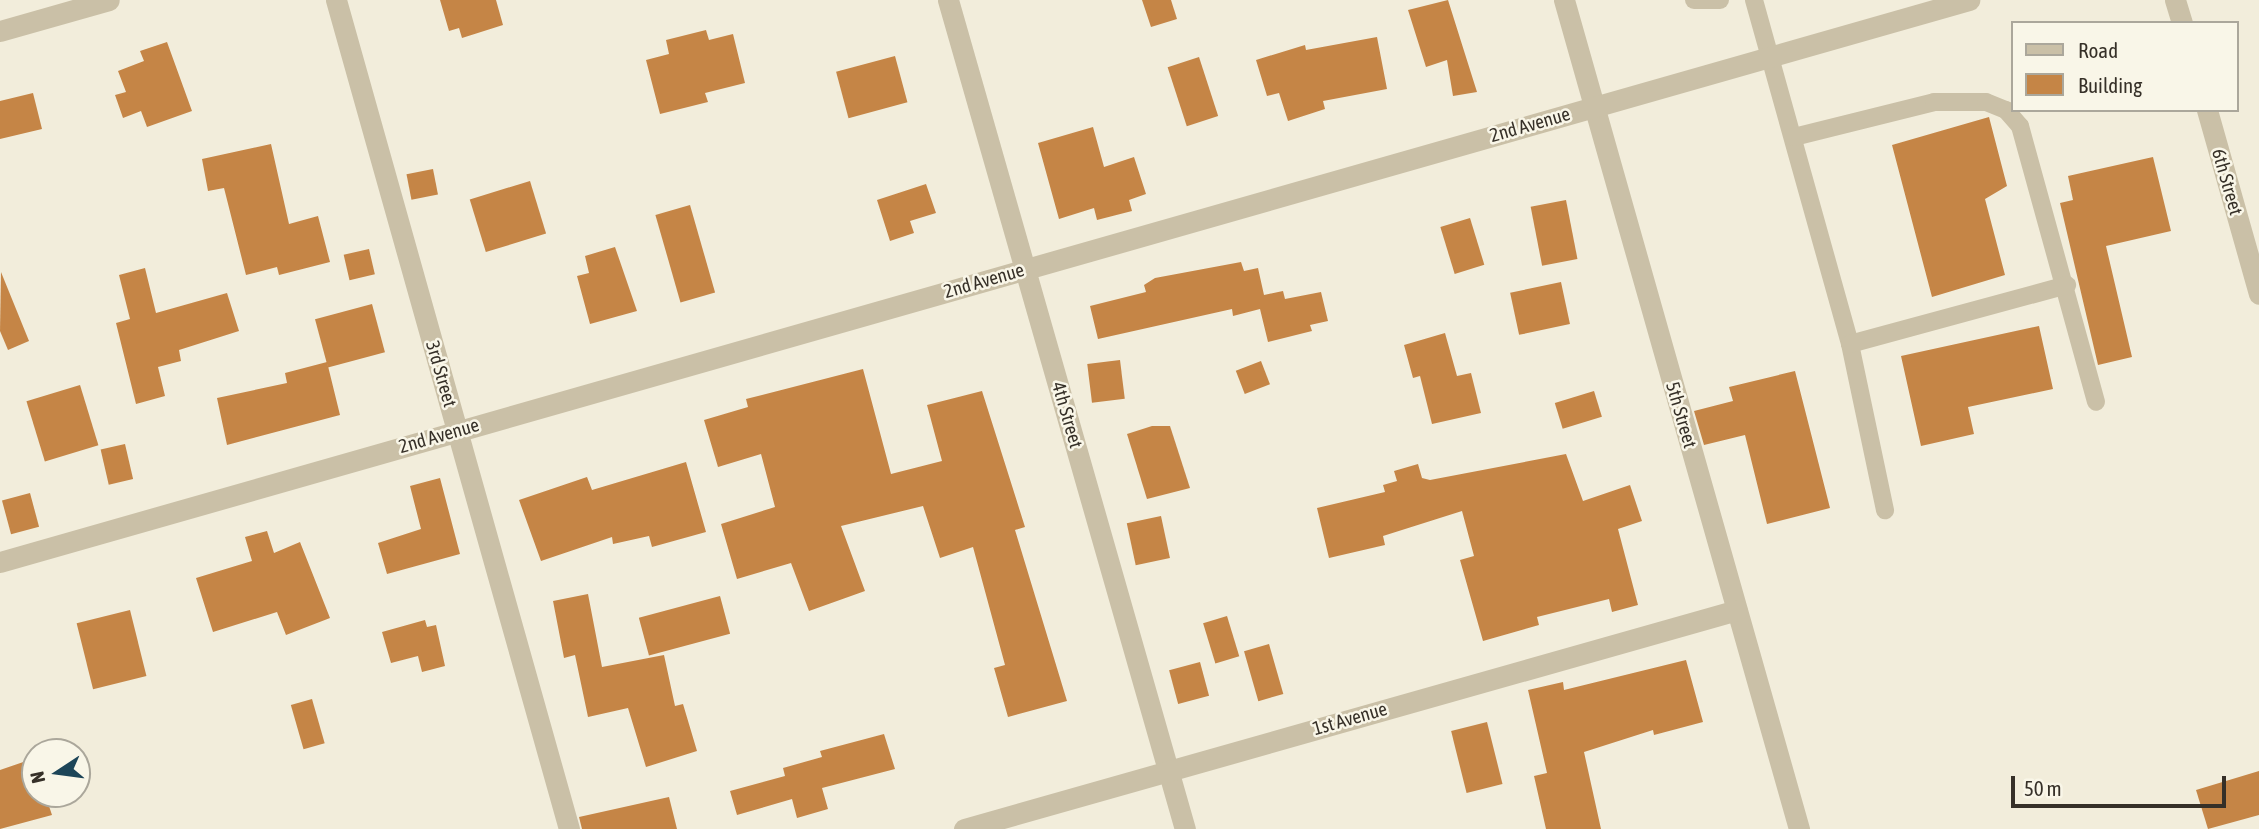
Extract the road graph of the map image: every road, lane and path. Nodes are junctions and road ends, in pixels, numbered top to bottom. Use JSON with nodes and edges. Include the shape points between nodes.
{"nodes":[{"id":1,"x":109,"y":0,"type":"edge"},
{"id":2,"x":336,"y":0,"type":"edge"},
{"id":3,"x":948,"y":0,"type":"edge"},
{"id":4,"x":1564,"y":0,"type":"edge"},
{"id":5,"x":1694,"y":0,"type":"edge"},
{"id":6,"x":1720,"y":0,"type":"edge"},
{"id":7,"x":1754,"y":0,"type":"edge"},
{"id":8,"x":1969,"y":0,"type":"edge"},
{"id":9,"x":2175,"y":0,"type":"edge"},
{"id":10,"x":2181,"y":21,"type":"edge"},
{"id":11,"x":0,"y":31,"type":"edge"},
{"id":12,"x":1774,"y":56,"type":"junction"},
{"id":13,"x":1594,"y":107,"type":"junction"},
{"id":14,"x":2208,"y":112,"type":"edge"},
{"id":15,"x":1794,"y":137,"type":"junction"},
{"id":16,"x":1025,"y":270,"type":"junction"},
{"id":17,"x":2067,"y":285,"type":"junction"},
{"id":18,"x":2259,"y":293,"type":"edge"},
{"id":19,"x":1850,"y":344,"type":"junction"},
{"id":20,"x":2096,"y":402,"type":"dead end"},
{"id":21,"x":457,"y":431,"type":"junction"},
{"id":22,"x":1885,"y":510,"type":"dead end"},
{"id":23,"x":0,"y":562,"type":"edge"},
{"id":24,"x":1737,"y":610,"type":"junction"},
{"id":25,"x":1169,"y":771,"type":"junction"},
{"id":26,"x":569,"y":829,"type":"edge"},
{"id":27,"x":964,"y":829,"type":"edge"},
{"id":28,"x":1185,"y":829,"type":"edge"},
{"id":29,"x":1799,"y":829,"type":"edge"}],
"edges":[{"from":1,"to":11,"type":"street"},
{"from":2,"to":21,"type":"street","name":"3rd Street"},
{"from":3,"to":16,"type":"street","name":"4th Street"},
{"from":4,"to":13,"type":"street","name":"5th Street"},
{"from":5,"to":6,"type":"lane"},
{"from":7,"to":12,"type":"lane"},
{"from":8,"to":12,"type":"street","name":"2nd Avenue"},
{"from":9,"to":10,"type":"street"},
{"from":12,"to":13,"type":"street","name":"2nd Avenue"},
{"from":12,"to":15,"type":"lane"},
{"from":13,"to":16,"type":"street","name":"2nd Avenue"},
{"from":13,"to":24,"type":"street","name":"5th Street"},
{"from":14,"to":18,"type":"street","name":"6th Street"},
{"from":15,"to":17,"type":"lane","via":[[1934,102],[1986,102],[2006,110],[2020,126]]},
{"from":15,"to":19,"type":"lane"},
{"from":16,"to":21,"type":"street","name":"2nd Avenue"},
{"from":16,"to":25,"type":"street","name":"4th Street"},
{"from":17,"to":19,"type":"lane"},
{"from":17,"to":20,"type":"lane"},
{"from":19,"to":22,"type":"lane"},
{"from":21,"to":23,"type":"street","name":"2nd Avenue"},
{"from":21,"to":26,"type":"street","name":"3rd Street"},
{"from":24,"to":25,"type":"street","name":"1st Avenue"},
{"from":24,"to":29,"type":"street","name":"5th Street"},
{"from":25,"to":27,"type":"street","name":"1st Avenue"},
{"from":25,"to":28,"type":"street","name":"4th Street"}]}
